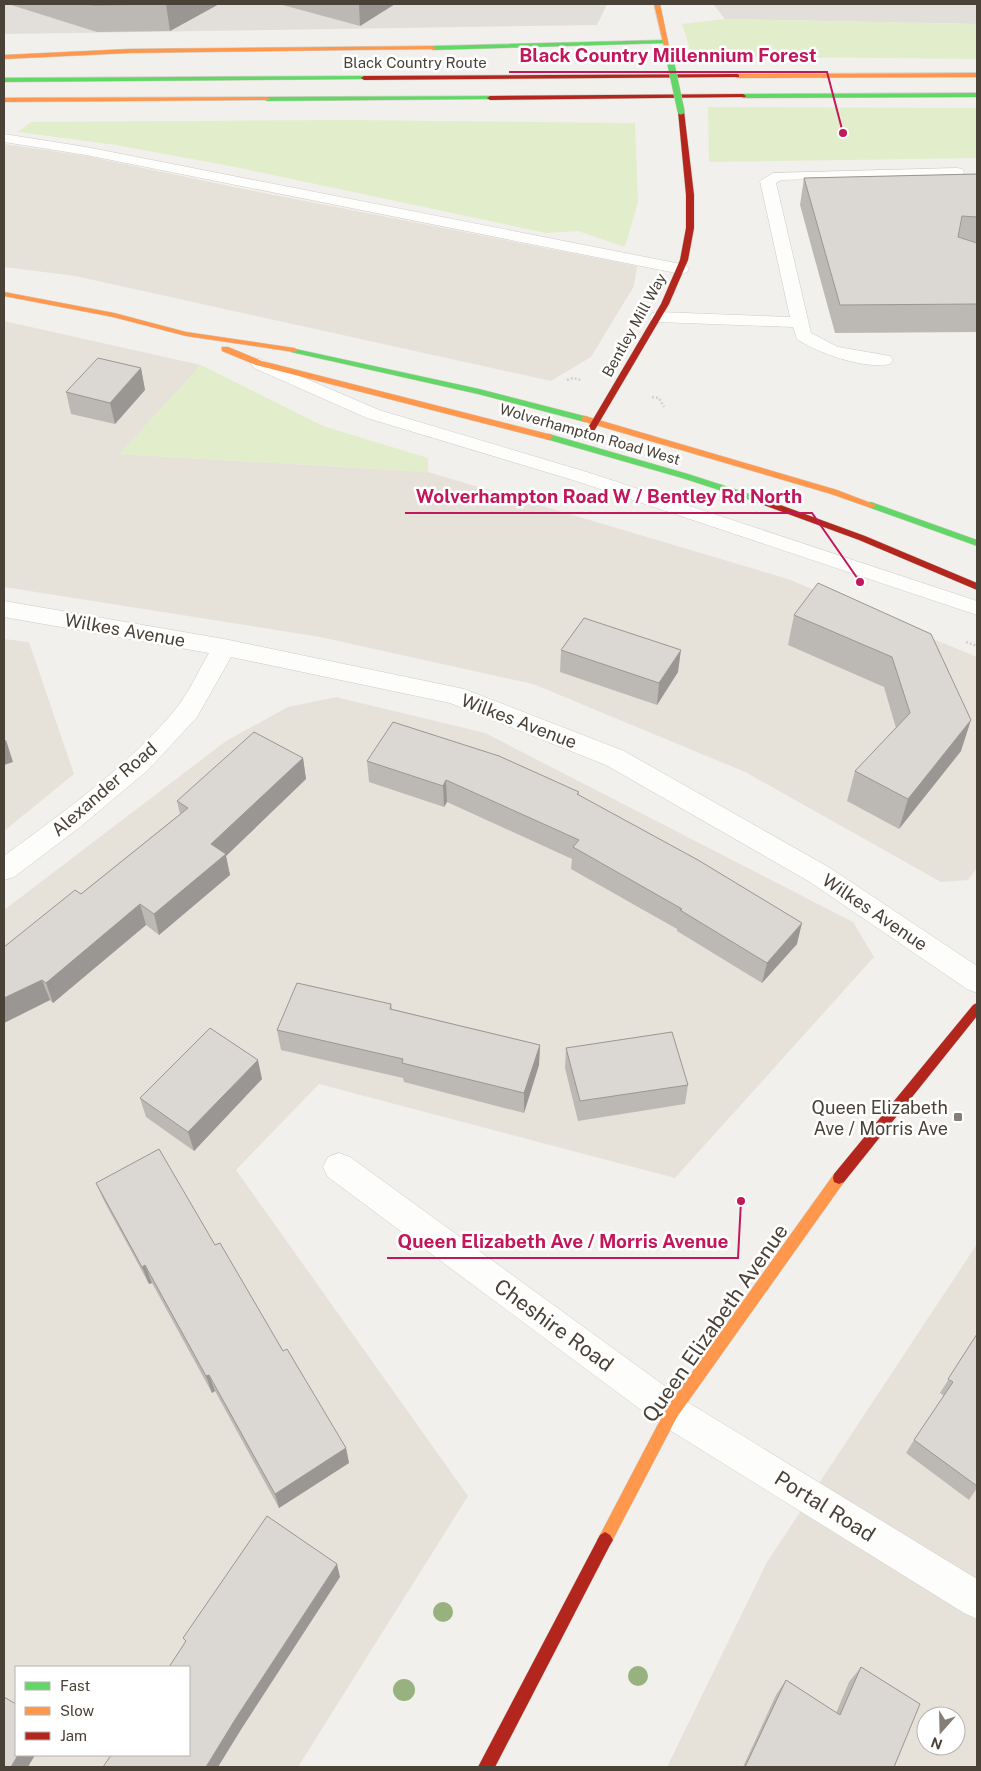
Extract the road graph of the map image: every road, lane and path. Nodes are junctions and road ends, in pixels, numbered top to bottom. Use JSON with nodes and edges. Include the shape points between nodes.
{"nodes":[{"id":1,"x":657,"y":4,"type":"edge"},
{"id":2,"x":666,"y":42,"type":"junction"},
{"id":3,"x":4,"y":56,"type":"edge"},
{"id":4,"x":977,"y":75,"type":"edge"},
{"id":5,"x":4,"y":80,"type":"edge"},
{"id":6,"x":977,"y":95,"type":"edge"},
{"id":7,"x":4,"y":100,"type":"edge"},
{"id":8,"x":4,"y":138,"type":"edge"},
{"id":9,"x":957,"y":172,"type":"edge"},
{"id":10,"x":681,"y":269,"type":"junction"},
{"id":11,"x":4,"y":294,"type":"edge"},
{"id":12,"x":658,"y":316,"type":"junction"},
{"id":13,"x":801,"y":322,"type":"junction"},
{"id":14,"x":186,"y":334,"type":"junction"},
{"id":15,"x":884,"y":360,"type":"dead end"},
{"id":16,"x":259,"y":363,"type":"junction"},
{"id":17,"x":596,"y":422,"type":"junction"},
{"id":18,"x":580,"y":447,"type":"junction"},
{"id":19,"x":977,"y":543,"type":"edge"},
{"id":20,"x":977,"y":587,"type":"edge"},
{"id":21,"x":977,"y":608,"type":"edge"},
{"id":22,"x":4,"y":609,"type":"edge"},
{"id":23,"x":224,"y":647,"type":"junction"},
{"id":24,"x":4,"y":870,"type":"edge"},
{"id":25,"x":977,"y":981,"type":"edge"},
{"id":26,"x":977,"y":1008,"type":"edge"},
{"id":27,"x":339,"y":1166,"type":"dead end"},
{"id":28,"x":672,"y":1412,"type":"junction"},
{"id":29,"x":977,"y":1600,"type":"edge"},
{"id":30,"x":486,"y":1767,"type":"edge"}],
"edges":[{"from":1,"to":2,"type":"main road","name":"Bentley Mill Way"},
{"from":2,"to":3,"type":"main road"},
{"from":2,"to":10,"type":"main road","name":"Bentley Mill Way","bridge":true,"via":[[689,166],[688,242]]},
{"from":4,"to":5,"type":"main road","name":"Black Country Route"},
{"from":6,"to":7,"type":"main road","name":"Black Country Route"},
{"from":8,"to":10,"type":"lane","via":[[86,151]]},
{"from":9,"to":13,"type":"lane","via":[[778,176],[768,181]]},
{"from":10,"to":12,"type":"main road","name":"Bentley Mill Way"},
{"from":11,"to":14,"type":"main road","name":"Wolverhampton Road West","via":[[114,315]]},
{"from":12,"to":13,"type":"lane"},
{"from":12,"to":17,"type":"main road","name":"Bentley Mill Way"},
{"from":13,"to":15,"type":"lane","via":[[803,335],[817,346]]},
{"from":14,"to":16,"type":"main road","name":"Wolverhampton Road West"},
{"from":14,"to":17,"type":"main road","name":"Wolverhampton Road West","via":[[275,346]]},
{"from":16,"to":18,"type":"main road","name":"Wolverhampton Road West"},
{"from":16,"to":21,"type":"lane","via":[[372,414],[583,477]]},
{"from":17,"to":18,"type":"main road","name":"Bentley Mill Way"},
{"from":17,"to":19,"type":"main road","name":"Wolverhampton Road West","via":[[834,492]]},
{"from":18,"to":20,"type":"main road","name":"Wolverhampton Road West","via":[[745,495],[882,545]]},
{"from":22,"to":23,"type":"street","name":"Wilkes Avenue"},
{"from":23,"to":24,"type":"street","name":"Alexander Road","via":[[188,711],[139,763]]},
{"from":23,"to":25,"type":"street","name":"Wilkes Avenue","via":[[455,696],[615,758],[820,875]]},
{"from":26,"to":28,"type":"main road","name":"Queen Elizabeth Avenue","via":[[848,1166]]},
{"from":27,"to":28,"type":"street","name":"Cheshire Road"},
{"from":28,"to":29,"type":"street","name":"Portal Road"},
{"from":28,"to":30,"type":"main road","name":"Queen Elizabeth Avenue"}]}
